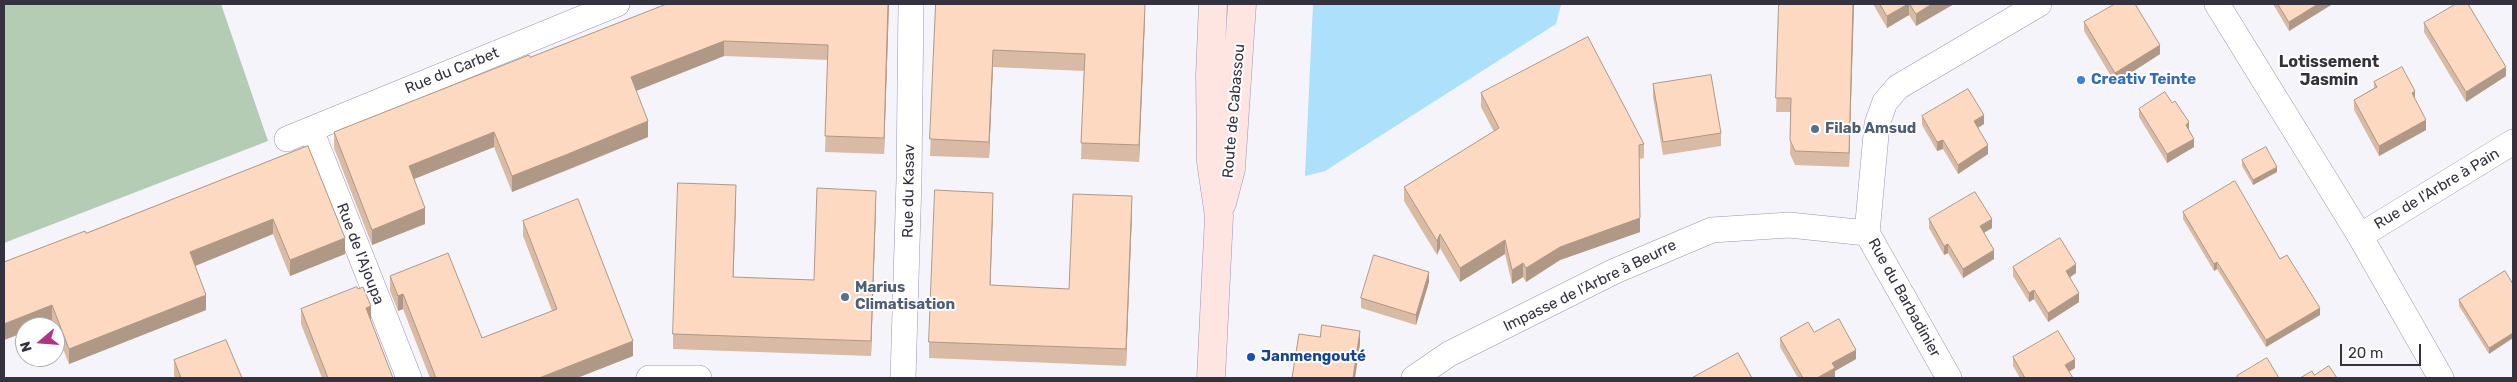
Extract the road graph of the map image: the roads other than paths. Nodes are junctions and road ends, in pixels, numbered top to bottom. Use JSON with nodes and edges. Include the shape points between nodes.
{"nodes":[{"id":1,"x":617,"y":4,"type":"edge"},
{"id":2,"x":911,"y":4,"type":"edge"},
{"id":3,"x":1212,"y":4,"type":"edge"},
{"id":4,"x":1242,"y":4,"type":"edge"},
{"id":5,"x":2039,"y":4,"type":"edge"},
{"id":6,"x":2217,"y":4,"type":"edge"},
{"id":7,"x":581,"y":9,"type":"edge"},
{"id":8,"x":311,"y":130,"type":"junction"},
{"id":9,"x":287,"y":139,"type":"dead end"},
{"id":10,"x":2513,"y":142,"type":"edge"},
{"id":11,"x":1218,"y":216,"type":"junction"},
{"id":12,"x":1867,"y":233,"type":"junction"},
{"id":13,"x":2360,"y":236,"type":"junction"},
{"id":14,"x":408,"y":378,"type":"edge"},
{"id":15,"x":649,"y":378,"type":"edge"},
{"id":16,"x":698,"y":378,"type":"edge"},
{"id":17,"x":903,"y":378,"type":"edge"},
{"id":18,"x":1211,"y":378,"type":"edge"},
{"id":19,"x":1414,"y":378,"type":"edge"},
{"id":20,"x":1948,"y":378,"type":"edge"},
{"id":21,"x":2441,"y":378,"type":"edge"}],
"edges":[{"from":1,"to":7,"type":"street","name":"Rue du Carbet"},
{"from":2,"to":17,"type":"street","name":"Rue du Kasav","via":[[910,179]]},
{"from":3,"to":11,"type":"main road","name":"Route de Cabassou","via":[[1211,162]]},
{"from":4,"to":11,"type":"main road","name":"Route de Cabassou","via":[[1231,169]]},
{"from":5,"to":12,"type":"street","name":"Rue du Barbadinier","via":[[1898,87],[1885,102],[1877,124]]},
{"from":6,"to":13,"type":"street","name":"Rue de l'Arbre à Pain"},
{"from":7,"to":8,"type":"street","name":"Rue du Carbet"},
{"from":8,"to":9,"type":"street","name":"Rue du Carbet"},
{"from":8,"to":14,"type":"street","name":"Rue de l'Ajoupa"},
{"from":10,"to":13,"type":"street","name":"Rue de l'Arbre à Pain"},
{"from":11,"to":18,"type":"main road","name":"Route de Cabassou"},
{"from":12,"to":19,"type":"street","name":"Impasse de l'Arbre à Beurre","via":[[1789,225],[1712,230],[1615,272],[1449,354]]},
{"from":12,"to":20,"type":"street","name":"Rue du Barbadinier"},
{"from":13,"to":21,"type":"street","name":"Rue de l'Arbre à Pain"},
{"from":15,"to":16,"type":"street"}]}
